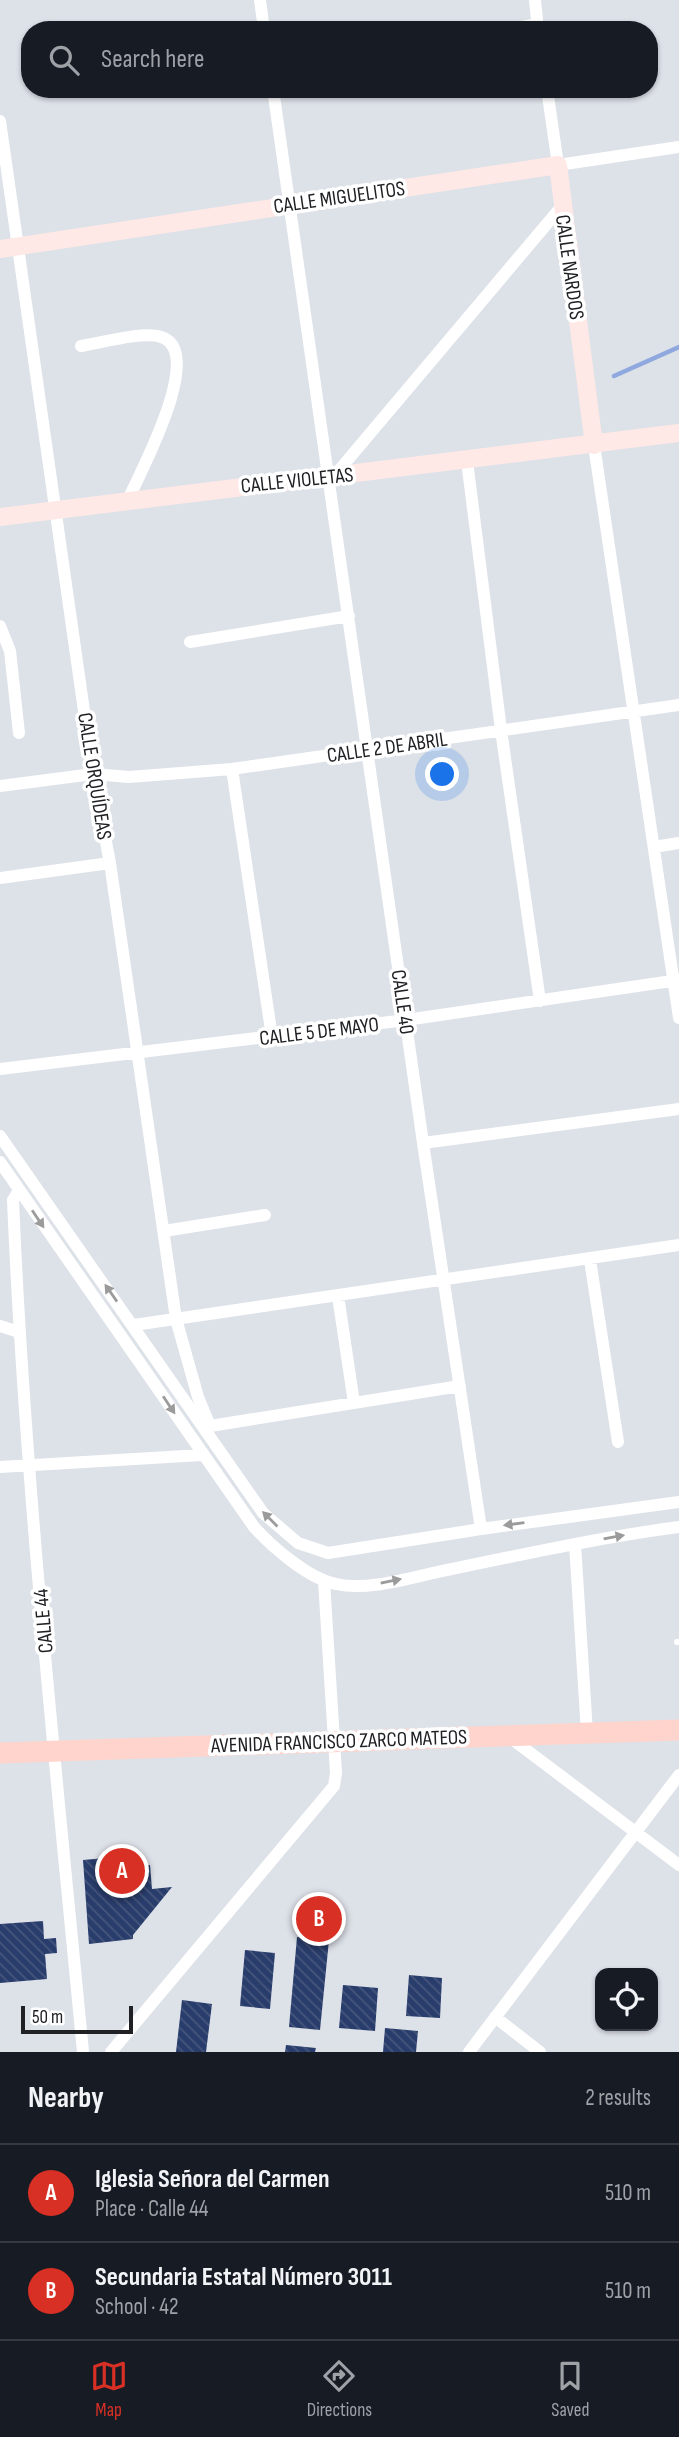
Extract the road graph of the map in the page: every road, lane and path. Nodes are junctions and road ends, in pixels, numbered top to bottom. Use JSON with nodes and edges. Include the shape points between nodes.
{"nodes":[{"id":1,"x":260,"y":0,"type":"edge"},
{"id":2,"x":534,"y":0,"type":"edge"},
{"id":3,"x":263,"y":21,"type":"edge"},
{"id":4,"x":537,"y":21,"type":"edge"},
{"id":5,"x":274,"y":98,"type":"edge"},
{"id":6,"x":548,"y":98,"type":"edge"},
{"id":7,"x":0,"y":121,"type":"edge"},
{"id":8,"x":679,"y":147,"type":"edge"},
{"id":9,"x":558,"y":165,"type":"junction"},
{"id":10,"x":289,"y":204,"type":"junction"},
{"id":11,"x":562,"y":206,"type":"junction"},
{"id":12,"x":9,"y":247,"type":"edge"},
{"id":13,"x":81,"y":346,"type":"dead end"},
{"id":14,"x":679,"y":433,"type":"edge"},
{"id":15,"x":594,"y":445,"type":"junction"},
{"id":16,"x":467,"y":461,"type":"junction"},
{"id":17,"x":331,"y":475,"type":"junction"},
{"id":18,"x":128,"y":500,"type":"junction"},
{"id":19,"x":56,"y":509,"type":"junction"},
{"id":20,"x":0,"y":517,"type":"edge"},
{"id":21,"x":349,"y":616,"type":"junction"},
{"id":22,"x":0,"y":626,"type":"edge"},
{"id":23,"x":190,"y":642,"type":"dead end"},
{"id":24,"x":679,"y":705,"type":"edge"},
{"id":25,"x":634,"y":711,"type":"junction"},
{"id":26,"x":502,"y":730,"type":"junction"},
{"id":27,"x":19,"y":733,"type":"dead end"},
{"id":28,"x":369,"y":749,"type":"junction"},
{"id":29,"x":232,"y":769,"type":"junction"},
{"id":30,"x":93,"y":774,"type":"junction"},
{"id":31,"x":0,"y":786,"type":"edge"},
{"id":32,"x":679,"y":843,"type":"edge"},
{"id":33,"x":654,"y":847,"type":"junction"},
{"id":34,"x":110,"y":863,"type":"junction"},
{"id":35,"x":0,"y":878,"type":"edge"},
{"id":36,"x":676,"y":980,"type":"edge"},
{"id":37,"x":540,"y":1001,"type":"junction"},
{"id":38,"x":679,"y":1018,"type":"edge"},
{"id":39,"x":406,"y":1020,"type":"junction"},
{"id":40,"x":272,"y":1037,"type":"junction"},
{"id":41,"x":137,"y":1052,"type":"junction"},
{"id":42,"x":0,"y":1069,"type":"edge"},
{"id":43,"x":679,"y":1109,"type":"edge"},
{"id":44,"x":0,"y":1136,"type":"edge"},
{"id":45,"x":423,"y":1143,"type":"junction"},
{"id":46,"x":0,"y":1162,"type":"edge"},
{"id":47,"x":11,"y":1197,"type":"edge"},
{"id":48,"x":265,"y":1215,"type":"dead end"},
{"id":49,"x":164,"y":1231,"type":"junction"},
{"id":50,"x":679,"y":1245,"type":"edge"},
{"id":51,"x":590,"y":1260,"type":"junction"},
{"id":52,"x":444,"y":1281,"type":"junction"},
{"id":53,"x":338,"y":1296,"type":"junction"},
{"id":54,"x":176,"y":1319,"type":"junction"},
{"id":55,"x":134,"y":1325,"type":"junction"},
{"id":56,"x":0,"y":1326,"type":"edge"},
{"id":57,"x":19,"y":1332,"type":"junction"},
{"id":58,"x":167,"y":1373,"type":"junction"},
{"id":59,"x":154,"y":1382,"type":"junction"},
{"id":60,"x":460,"y":1385,"type":"junction"},
{"id":61,"x":355,"y":1403,"type":"junction"},
{"id":62,"x":207,"y":1426,"type":"junction"},
{"id":63,"x":618,"y":1442,"type":"dead end"},
{"id":64,"x":202,"y":1455,"type":"junction"},
{"id":65,"x":30,"y":1465,"type":"junction"},
{"id":66,"x":0,"y":1467,"type":"edge"},
{"id":67,"x":679,"y":1502,"type":"edge"},
{"id":68,"x":679,"y":1527,"type":"edge"},
{"id":69,"x":481,"y":1529,"type":"junction"},
{"id":70,"x":575,"y":1544,"type":"junction"},
{"id":71,"x":324,"y":1581,"type":"junction"},
{"id":72,"x":679,"y":1730,"type":"edge"},
{"id":73,"x":587,"y":1733,"type":"junction"},
{"id":74,"x":508,"y":1736,"type":"junction"},
{"id":75,"x":334,"y":1740,"type":"junction"},
{"id":76,"x":54,"y":1752,"type":"junction"},
{"id":77,"x":0,"y":1754,"type":"edge"},
{"id":78,"x":679,"y":1775,"type":"edge"},
{"id":79,"x":636,"y":1832,"type":"junction"},
{"id":80,"x":679,"y":1865,"type":"edge"},
{"id":81,"x":495,"y":2017,"type":"junction"},
{"id":82,"x":83,"y":2052,"type":"edge"},
{"id":83,"x":111,"y":2052,"type":"edge"},
{"id":84,"x":469,"y":2052,"type":"edge"},
{"id":85,"x":540,"y":2052,"type":"edge"}],
"edges":[{"from":1,"to":3,"type":"street"},
{"from":2,"to":4,"type":"street"},
{"from":5,"to":10,"type":"street","name":"CALLE 40"},
{"from":6,"to":9,"type":"street","name":"CALLE NARDOS"},
{"from":7,"to":12,"type":"street","name":"CALLE ORQUÍDEAS"},
{"from":8,"to":9,"type":"street","name":"CALLE MIGUELITOS"},
{"from":9,"to":10,"type":"street","name":"CALLE MIGUELITOS"},
{"from":9,"to":11,"type":"street","name":"CALLE NARDOS"},
{"from":10,"to":12,"type":"street","name":"CALLE MIGUELITOS"},
{"from":10,"to":17,"type":"street","name":"CALLE 40"},
{"from":11,"to":15,"type":"street","name":"CALLE NARDOS"},
{"from":11,"to":17,"type":"street"},
{"from":12,"to":19,"type":"street","name":"CALLE ORQUÍDEAS"},
{"from":13,"to":18,"type":"street","via":[[148,336],[170,341],[174,350],[178,368],[170,403]]},
{"from":14,"to":15,"type":"street","name":"CALLE VIOLETAS"},
{"from":15,"to":16,"type":"street","name":"CALLE VIOLETAS"},
{"from":15,"to":25,"type":"street"},
{"from":16,"to":17,"type":"street","name":"CALLE VIOLETAS"},
{"from":16,"to":26,"type":"street"},
{"from":17,"to":18,"type":"street","name":"CALLE VIOLETAS"},
{"from":17,"to":21,"type":"street","name":"CALLE 40"},
{"from":18,"to":19,"type":"street","name":"CALLE VIOLETAS"},
{"from":19,"to":20,"type":"street","name":"CALLE VIOLETAS"},
{"from":19,"to":30,"type":"street","name":"CALLE ORQUÍDEAS"},
{"from":21,"to":23,"type":"street"},
{"from":21,"to":28,"type":"street","name":"CALLE 40"},
{"from":22,"to":27,"type":"street","via":[[10,651]]},
{"from":24,"to":25,"type":"street","name":"CALLE 2 DE ABRIL"},
{"from":25,"to":26,"type":"street","name":"CALLE 2 DE ABRIL"},
{"from":25,"to":33,"type":"street"},
{"from":26,"to":28,"type":"street","name":"CALLE 2 DE ABRIL"},
{"from":26,"to":37,"type":"street"},
{"from":28,"to":29,"type":"street","name":"CALLE 2 DE ABRIL"},
{"from":28,"to":39,"type":"street","name":"CALLE 40"},
{"from":29,"to":30,"type":"street","name":"CALLE 2 DE ABRIL","via":[[129,777]]},
{"from":29,"to":40,"type":"street"},
{"from":30,"to":31,"type":"street"},
{"from":30,"to":34,"type":"street","name":"CALLE ORQUÍDEAS"},
{"from":32,"to":33,"type":"street"},
{"from":33,"to":36,"type":"street"},
{"from":34,"to":35,"type":"street"},
{"from":34,"to":41,"type":"street","name":"CALLE ORQUÍDEAS"},
{"from":36,"to":37,"type":"street","name":"CALLE 5 DE MAYO"},
{"from":36,"to":38,"type":"street"},
{"from":37,"to":39,"type":"street","name":"CALLE 5 DE MAYO"},
{"from":39,"to":40,"type":"street","name":"CALLE 5 DE MAYO"},
{"from":39,"to":45,"type":"street","name":"CALLE 40"},
{"from":40,"to":41,"type":"street","name":"CALLE 5 DE MAYO"},
{"from":41,"to":42,"type":"street","name":"CALLE 5 DE MAYO"},
{"from":41,"to":49,"type":"street","name":"CALLE ORQUÍDEAS"},
{"from":43,"to":45,"type":"street"},
{"from":55,"to":44,"type":"street","one_way":true},
{"from":45,"to":52,"type":"street","name":"CALLE 40"},
{"from":46,"to":47,"type":"street"},
{"from":47,"to":57,"type":"street","name":"CALLE 44"},
{"from":47,"to":59,"type":"street","one_way":true},
{"from":48,"to":49,"type":"street"},
{"from":49,"to":54,"type":"street","name":"CALLE ORQUÍDEAS"},
{"from":50,"to":51,"type":"street"},
{"from":51,"to":52,"type":"street"},
{"from":51,"to":63,"type":"street"},
{"from":52,"to":53,"type":"street"},
{"from":52,"to":60,"type":"street","name":"CALLE 40"},
{"from":53,"to":54,"type":"street"},
{"from":53,"to":61,"type":"street"},
{"from":54,"to":55,"type":"street"},
{"from":54,"to":62,"type":"street","name":"CALLE ORQUÍDEAS"},
{"from":55,"to":58,"type":"street"},
{"from":56,"to":57,"type":"street"},
{"from":57,"to":65,"type":"street","name":"CALLE 44"},
{"from":58,"to":59,"type":"street"},
{"from":58,"to":62,"type":"street"},
{"from":59,"to":64,"type":"street","one_way":true},
{"from":60,"to":61,"type":"street"},
{"from":60,"to":69,"type":"street","name":"CALLE 40"},
{"from":61,"to":62,"type":"street"},
{"from":69,"to":62,"type":"street","one_way":true,"via":[[328,1553],[298,1543],[263,1513]]},
{"from":64,"to":65,"type":"street"},
{"from":64,"to":71,"type":"street","via":[[265,1539]]},
{"from":65,"to":66,"type":"street"},
{"from":65,"to":76,"type":"street","name":"CALLE 44"},
{"from":67,"to":69,"type":"street","one_way":true},
{"from":70,"to":68,"type":"street","one_way":true},
{"from":71,"to":70,"type":"street","one_way":true,"via":[[348,1586],[376,1584]]},
{"from":70,"to":73,"type":"street"},
{"from":71,"to":75,"type":"street"},
{"from":72,"to":73,"type":"main road","name":"AVENIDA FRANCISCO ZARCO MATEOS"},
{"from":73,"to":74,"type":"main road","name":"AVENIDA FRANCISCO ZARCO MATEOS"},
{"from":74,"to":75,"type":"main road","name":"AVENIDA FRANCISCO ZARCO MATEOS"},
{"from":74,"to":79,"type":"street"},
{"from":75,"to":76,"type":"main road","name":"AVENIDA FRANCISCO ZARCO MATEOS"},
{"from":75,"to":83,"type":"street","via":[[336,1773],[327,1798]]},
{"from":76,"to":77,"type":"main road","name":"AVENIDA FRANCISCO ZARCO MATEOS"},
{"from":76,"to":82,"type":"street","name":"CALLE 44"},
{"from":78,"to":79,"type":"street"},
{"from":79,"to":80,"type":"street"},
{"from":79,"to":81,"type":"street"},
{"from":81,"to":84,"type":"street"},
{"from":81,"to":85,"type":"street"}]}
